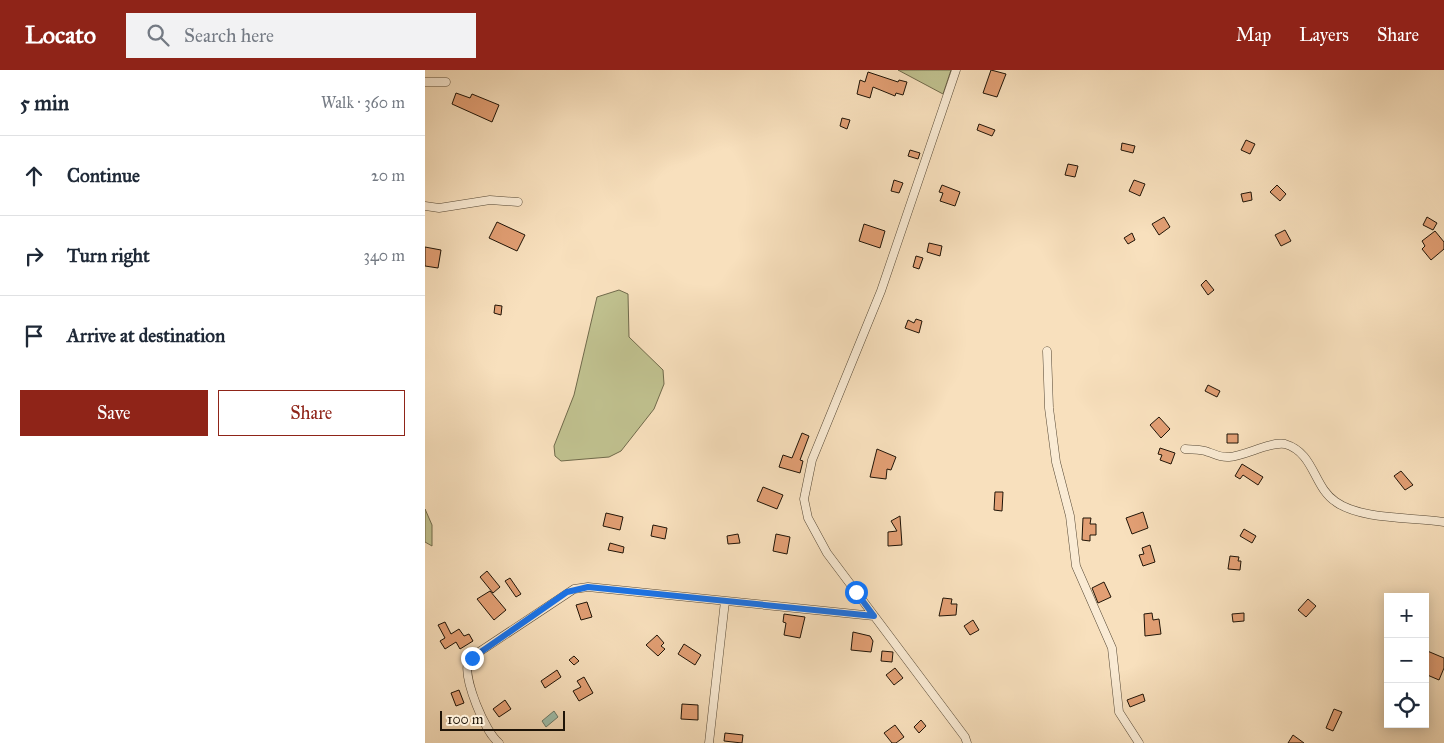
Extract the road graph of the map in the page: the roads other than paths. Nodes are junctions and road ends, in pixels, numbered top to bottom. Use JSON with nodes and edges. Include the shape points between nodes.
{"nodes":[{"id":1,"x":956,"y":70,"type":"edge"},
{"id":2,"x":425,"y":82,"type":"edge"},
{"id":3,"x":446,"y":82,"type":"dead end"},
{"id":4,"x":518,"y":202,"type":"dead end"},
{"id":5,"x":425,"y":206,"type":"edge"},
{"id":6,"x":1047,"y":351,"type":"dead end"},
{"id":7,"x":1185,"y":449,"type":"dead end"},
{"id":8,"x":1444,"y":522,"type":"edge"},
{"id":9,"x":725,"y":601,"type":"junction"},
{"id":10,"x":874,"y":616,"type":"junction"},
{"id":11,"x":499,"y":743,"type":"edge"},
{"id":12,"x":709,"y":743,"type":"edge"},
{"id":13,"x":967,"y":743,"type":"edge"},
{"id":14,"x":1139,"y":743,"type":"edge"}],
"edges":[{"from":1,"to":10,"type":"street","via":[[885,282],[813,460],[805,489],[805,508],[813,529]]},
{"from":2,"to":3,"type":"street"},
{"from":4,"to":5,"type":"street","via":[[489,200],[439,208]]},
{"from":6,"to":14,"type":"street","via":[[1053,444],[1070,516],[1076,566],[1112,648],[1119,712]]},
{"from":7,"to":8,"type":"street","via":[[1230,457],[1274,444],[1285,444],[1305,457],[1328,495],[1342,506],[1363,512]]},
{"from":9,"to":10,"type":"street"},
{"from":9,"to":11,"type":"street","via":[[588,587],[569,591],[468,662],[467,674],[484,725]]},
{"from":9,"to":12,"type":"street"},
{"from":10,"to":13,"type":"street"}]}
